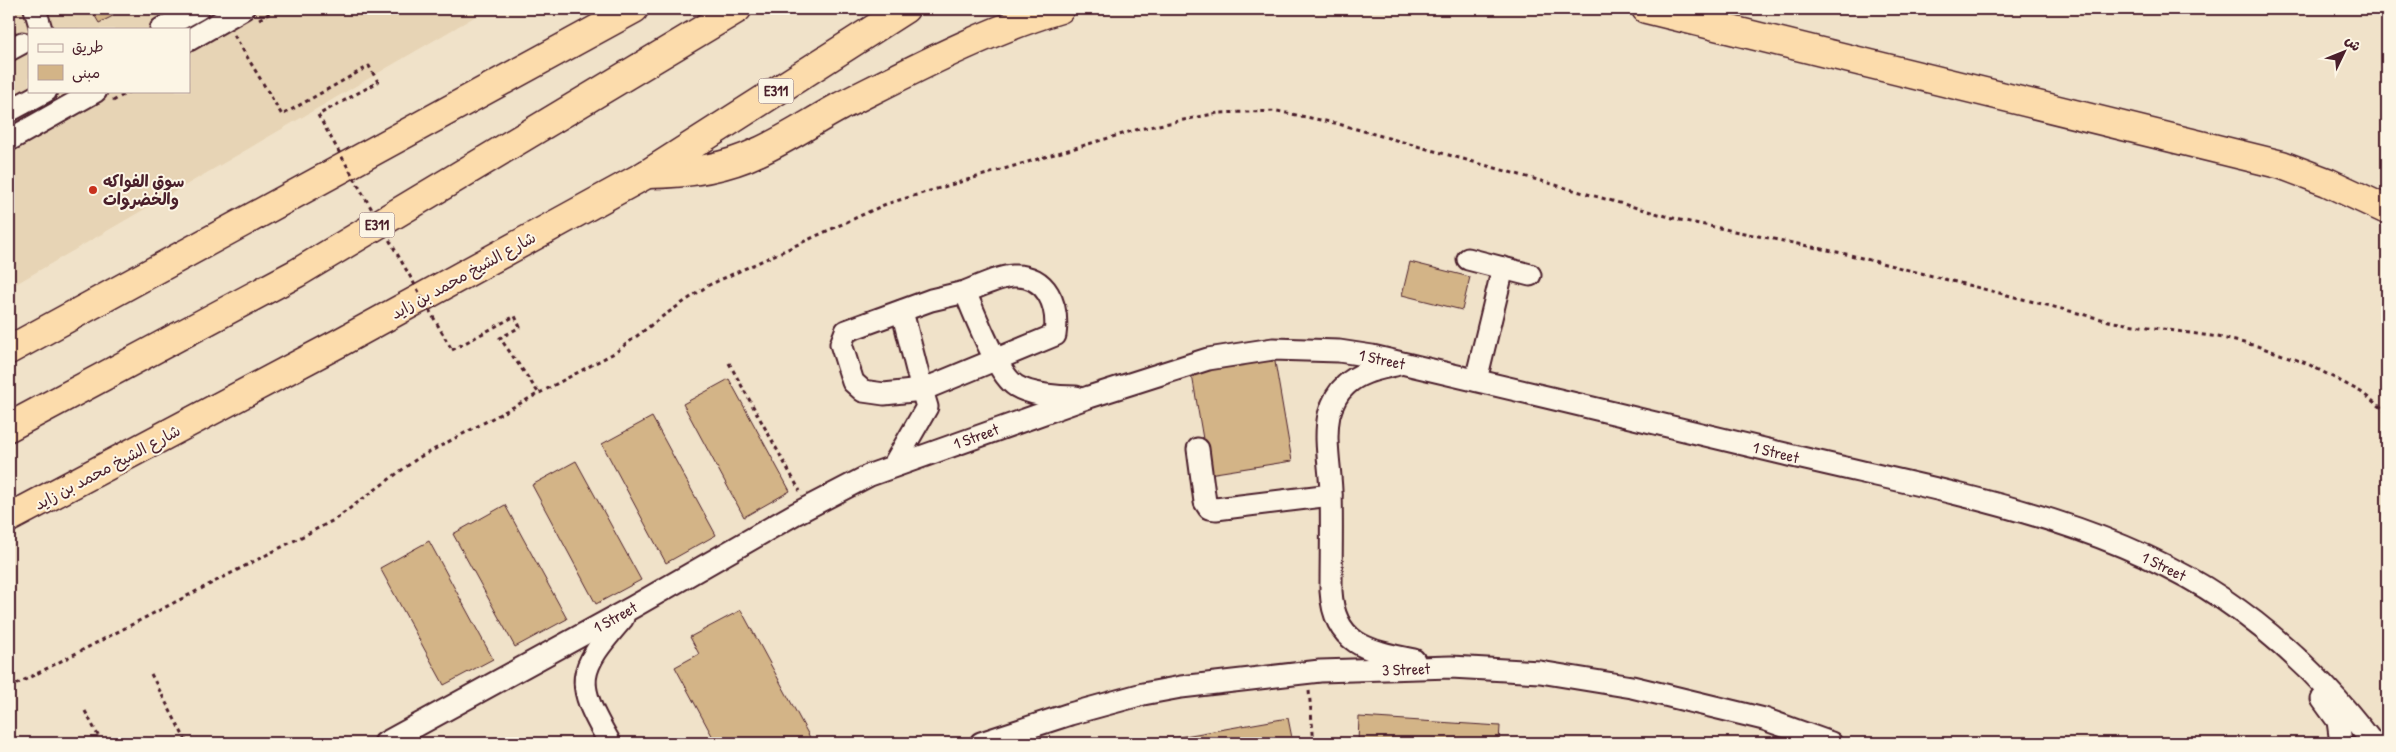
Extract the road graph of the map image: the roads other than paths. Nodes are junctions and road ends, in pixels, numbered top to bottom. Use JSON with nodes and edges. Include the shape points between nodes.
{"nodes":[{"id":1,"x":35,"y":9,"type":"edge"},
{"id":2,"x":243,"y":9,"type":"edge"},
{"id":3,"x":737,"y":9,"type":"edge"},
{"id":4,"x":905,"y":9,"type":"edge"},
{"id":5,"x":1060,"y":9,"type":"edge"},
{"id":6,"x":1646,"y":9,"type":"edge"},
{"id":7,"x":187,"y":11,"type":"edge"},
{"id":8,"x":623,"y":12,"type":"edge"},
{"id":9,"x":41,"y":28,"type":"edge"},
{"id":10,"x":162,"y":28,"type":"edge"},
{"id":11,"x":190,"y":39,"type":"edge"},
{"id":12,"x":94,"y":92,"type":"edge"},
{"id":13,"x":41,"y":93,"type":"edge"},
{"id":14,"x":9,"y":111,"type":"edge"},
{"id":15,"x":9,"y":140,"type":"edge"},
{"id":16,"x":647,"y":174,"type":"junction"},
{"id":17,"x":2387,"y":210,"type":"edge"},
{"id":18,"x":1468,"y":259,"type":"dead end"},
{"id":19,"x":1503,"y":268,"type":"junction"},
{"id":20,"x":1530,"y":275,"type":"dead end"},
{"id":21,"x":965,"y":292,"type":"junction"},
{"id":22,"x":902,"y":311,"type":"junction"},
{"id":23,"x":9,"y":350,"type":"edge"},
{"id":24,"x":995,"y":360,"type":"junction"},
{"id":25,"x":1404,"y":363,"type":"junction"},
{"id":26,"x":1476,"y":380,"type":"junction"},
{"id":27,"x":922,"y":390,"type":"junction"},
{"id":28,"x":1089,"y":397,"type":"junction"},
{"id":29,"x":9,"y":427,"type":"edge"},
{"id":30,"x":1198,"y":449,"type":"dead end"},
{"id":31,"x":893,"y":466,"type":"junction"},
{"id":32,"x":1331,"y":495,"type":"junction"},
{"id":33,"x":9,"y":518,"type":"edge"},
{"id":34,"x":633,"y":607,"type":"junction"},
{"id":35,"x":2288,"y":652,"type":"junction"},
{"id":36,"x":1451,"y":667,"type":"junction"},
{"id":37,"x":385,"y":743,"type":"edge"},
{"id":38,"x":610,"y":743,"type":"edge"},
{"id":39,"x":981,"y":743,"type":"edge"},
{"id":40,"x":1831,"y":743,"type":"edge"},
{"id":41,"x":2341,"y":743,"type":"edge"},
{"id":42,"x":2373,"y":743,"type":"edge"}],
"edges":[{"from":1,"to":9,"type":"street"},
{"from":2,"to":11,"type":"street"},
{"from":3,"to":29,"type":"highway","number":"E311","via":[[297,273]]},
{"from":4,"to":16,"type":"highway","name":"شارع الشيخ محمد بن زايد","number":"E311"},
{"from":5,"to":16,"type":"highway","via":[[973,40],[736,161],[692,172]]},
{"from":6,"to":17,"type":"highway","via":[[2282,166],[2327,182]]},
{"from":7,"to":10,"type":"street"},
{"from":8,"to":23,"type":"highway"},
{"from":12,"to":15,"type":"street"},
{"from":13,"to":14,"type":"street"},
{"from":16,"to":33,"type":"highway","name":"شارع الشيخ محمد بن زايد","number":"E311","via":[[330,348]]},
{"from":18,"to":19,"type":"street"},
{"from":19,"to":20,"type":"street"},
{"from":19,"to":26,"type":"street"},
{"from":21,"to":22,"type":"street"},
{"from":21,"to":24,"type":"street"},
{"from":21,"to":24,"type":"street","via":[[1012,276],[1029,277],[1045,286],[1055,307],[1055,335]]},
{"from":22,"to":27,"type":"street"},
{"from":22,"to":27,"type":"street","via":[[846,331],[841,344],[853,382],[863,391],[884,394]]},
{"from":24,"to":27,"type":"street"},
{"from":24,"to":28,"type":"street","via":[[1016,385],[1059,397]]},
{"from":25,"to":26,"type":"street","name":"1 Street"},
{"from":25,"to":28,"type":"street","name":"1 Street","via":[[1339,351],[1249,352],[1208,359]]},
{"from":25,"to":32,"type":"street","via":[[1357,376],[1336,398],[1327,427]]},
{"from":26,"to":35,"type":"street","name":"1 Street","via":[[2052,520],[2147,557],[2185,576],[2236,608]]},
{"from":27,"to":31,"type":"street","via":[[927,407]]},
{"from":28,"to":31,"type":"street","name":"1 Street"},
{"from":30,"to":32,"type":"street","via":[[1205,502],[1209,508]]},
{"from":31,"to":34,"type":"street","name":"1 Street","via":[[795,514]]},
{"from":32,"to":36,"type":"street","via":[[1332,603],[1340,626],[1366,649]]},
{"from":34,"to":37,"type":"street","name":"1 Street"},
{"from":34,"to":38,"type":"street","via":[[593,654],[586,672],[588,702]]},
{"from":35,"to":41,"type":"street","via":[[2338,721]]},
{"from":35,"to":42,"type":"street","name":"1 Street","via":[[2337,698]]},
{"from":36,"to":39,"type":"street","name":"3 Street","via":[[1307,673],[1219,681],[1143,694]]},
{"from":36,"to":40,"type":"street","name":"3 Street","via":[[1540,672],[1632,687],[1764,719]]}]}
